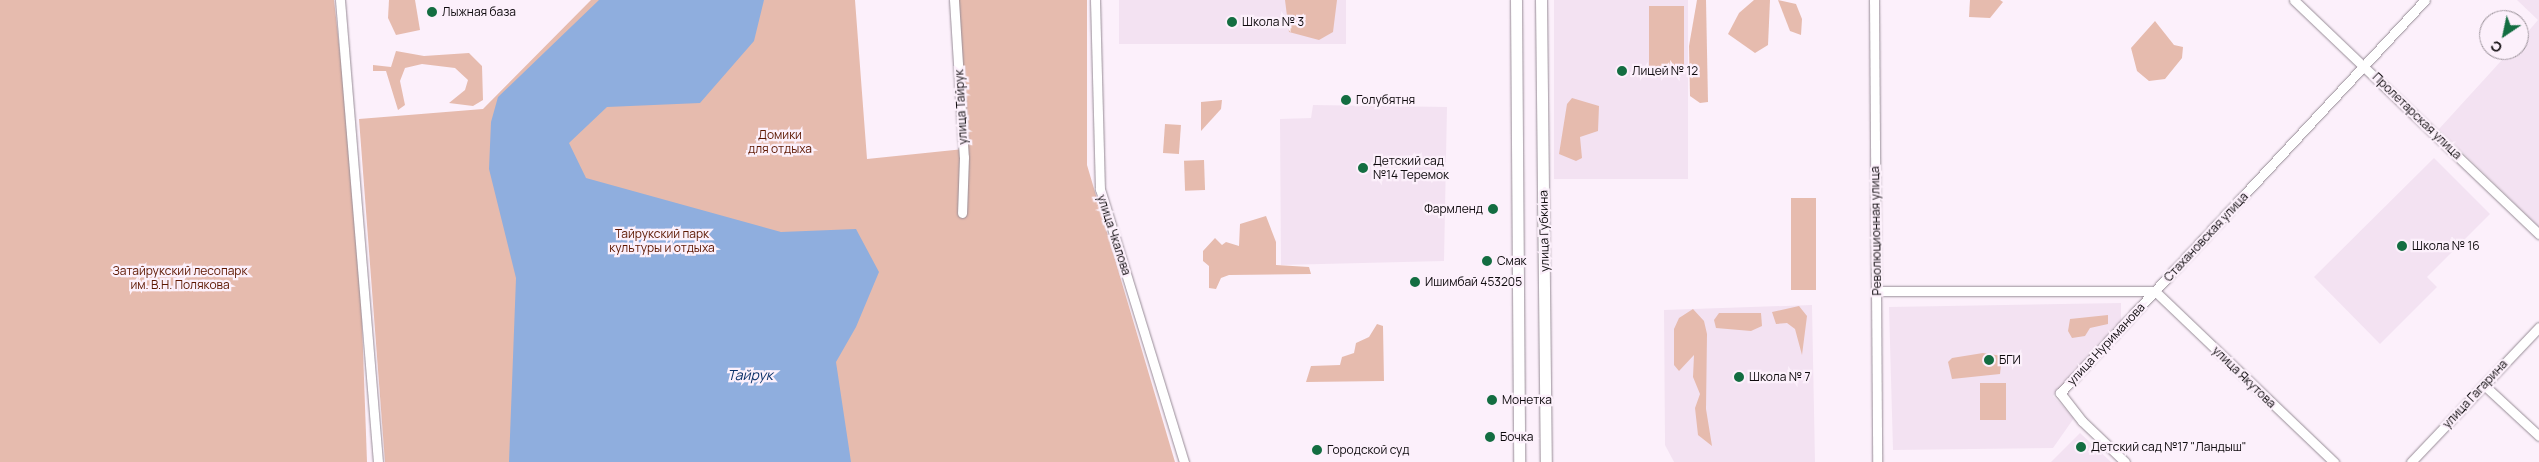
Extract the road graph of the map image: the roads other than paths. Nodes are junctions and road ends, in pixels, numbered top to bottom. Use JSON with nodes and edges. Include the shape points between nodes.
{"nodes":[{"id":1,"x":340,"y":0,"type":"edge"},
{"id":2,"x":954,"y":0,"type":"edge"},
{"id":3,"x":1095,"y":0,"type":"edge"},
{"id":4,"x":1516,"y":0,"type":"edge"},
{"id":5,"x":1541,"y":0,"type":"edge"},
{"id":6,"x":1874,"y":0,"type":"edge"},
{"id":7,"x":2294,"y":0,"type":"edge"},
{"id":8,"x":2425,"y":0,"type":"edge"},
{"id":9,"x":2365,"y":66,"type":"junction"},
{"id":10,"x":962,"y":213,"type":"dead end"},
{"id":11,"x":2539,"y":234,"type":"edge"},
{"id":12,"x":1876,"y":291,"type":"junction"},
{"id":13,"x":2155,"y":291,"type":"junction"},
{"id":14,"x":2539,"y":327,"type":"edge"},
{"id":15,"x":2484,"y":385,"type":"junction"},
{"id":16,"x":2539,"y":436,"type":"edge"},
{"id":17,"x":2415,"y":461,"type":"edge"},
{"id":18,"x":378,"y":462,"type":"edge"},
{"id":19,"x":1184,"y":462,"type":"edge"},
{"id":20,"x":1519,"y":462,"type":"edge"},
{"id":21,"x":1546,"y":462,"type":"edge"},
{"id":22,"x":1877,"y":462,"type":"edge"},
{"id":23,"x":2125,"y":462,"type":"edge"},
{"id":24,"x":2334,"y":462,"type":"edge"}],
"edges":[{"from":1,"to":18,"type":"street"},
{"from":2,"to":10,"type":"street","name":"улица Тайрук","via":[[964,157]]},
{"from":3,"to":19,"type":"street","name":"улица Чкалова","via":[[1100,190]]},
{"from":4,"to":20,"type":"main road","name":"улица Губкина"},
{"from":5,"to":21,"type":"main road","name":"улица Губкина"},
{"from":6,"to":12,"type":"street","name":"Революционная улица"},
{"from":7,"to":9,"type":"street","name":"Пролетарская улица"},
{"from":8,"to":9,"type":"street","name":"Стахановская улица"},
{"from":9,"to":11,"type":"street","name":"Пролетарская улица"},
{"from":9,"to":13,"type":"street","name":"Стахановская улица"},
{"from":12,"to":13,"type":"street","name":"Стахановская улица"},
{"from":12,"to":22,"type":"street","name":"Революционная улица"},
{"from":13,"to":23,"type":"street","name":"улица Нуриманова","via":[[2060,393],[2082,421]]},
{"from":13,"to":24,"type":"street","name":"улица Якутова"},
{"from":14,"to":15,"type":"street","name":"улица Гагарина"},
{"from":15,"to":16,"type":"street"},
{"from":15,"to":17,"type":"street","name":"улица Гагарина"}]}
